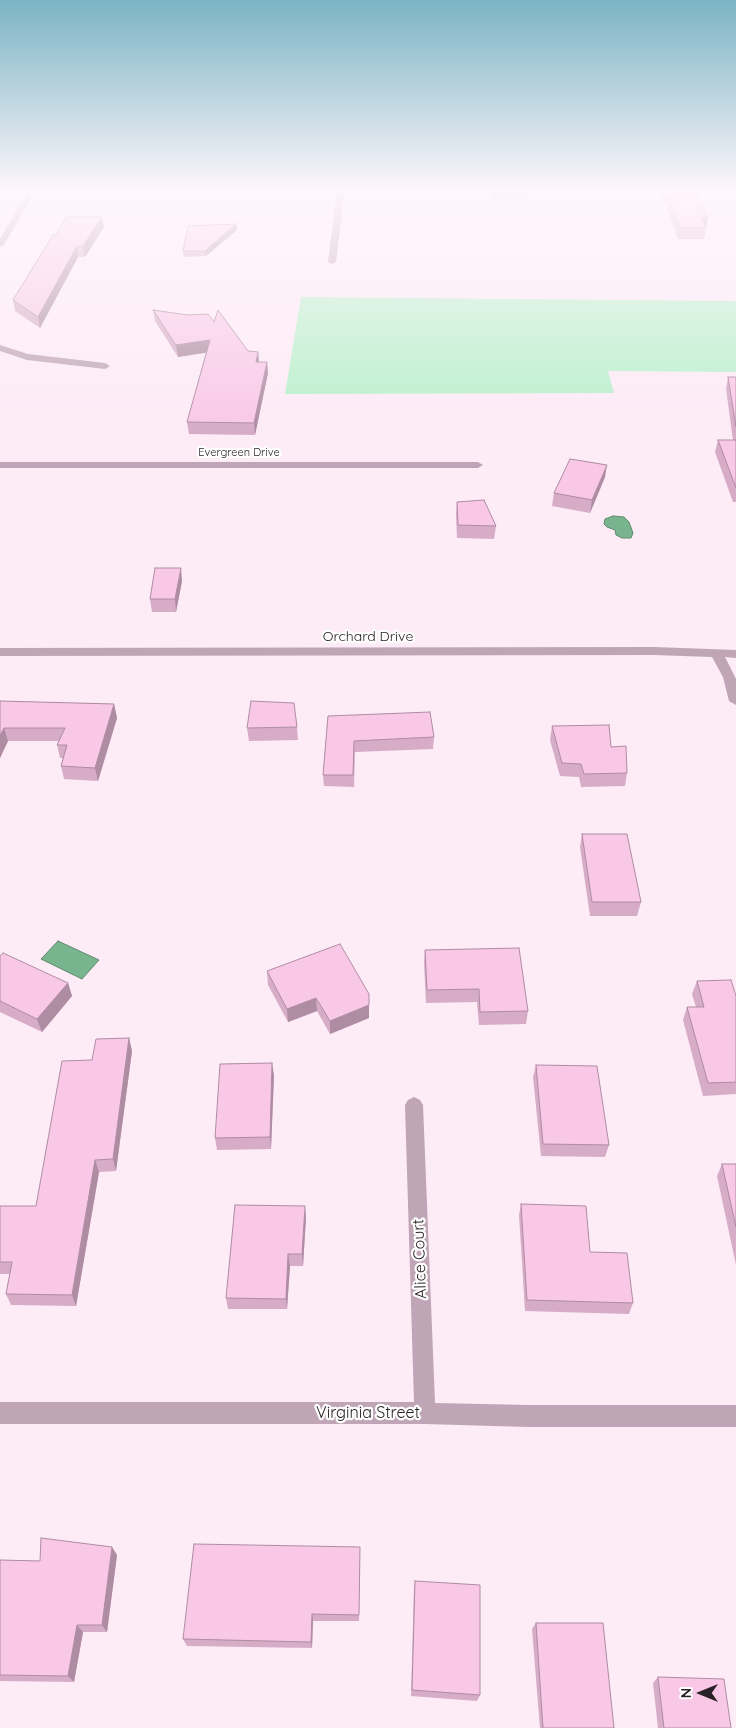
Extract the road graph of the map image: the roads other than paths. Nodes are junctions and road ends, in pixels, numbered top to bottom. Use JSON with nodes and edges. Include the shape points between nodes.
{"nodes":[{"id":1,"x":0,"y":348,"type":"edge"},
{"id":2,"x":105,"y":366,"type":"dead end"},
{"id":3,"x":0,"y":465,"type":"edge"},
{"id":4,"x":478,"y":466,"type":"dead end"},
{"id":5,"x":0,"y":652,"type":"edge"},
{"id":6,"x":716,"y":653,"type":"junction"},
{"id":7,"x":736,"y":654,"type":"edge"},
{"id":8,"x":736,"y":701,"type":"edge"},
{"id":9,"x":414,"y":1105,"type":"dead end"},
{"id":10,"x":0,"y":1413,"type":"edge"},
{"id":11,"x":425,"y":1413,"type":"junction"},
{"id":12,"x":736,"y":1416,"type":"edge"}],
"edges":[{"from":1,"to":2,"type":"street","via":[[28,357]]},
{"from":3,"to":4,"type":"street","name":"Evergreen Drive"},
{"from":5,"to":6,"type":"street","name":"Orchard Drive"},
{"from":6,"to":7,"type":"street","name":"Orchard Drive"},
{"from":6,"to":8,"type":"street","via":[[729,677]]},
{"from":9,"to":11,"type":"street","name":"Alice Court"},
{"from":10,"to":11,"type":"street","name":"Virginia Street"},
{"from":11,"to":12,"type":"street","name":"Virginia Street"}]}
